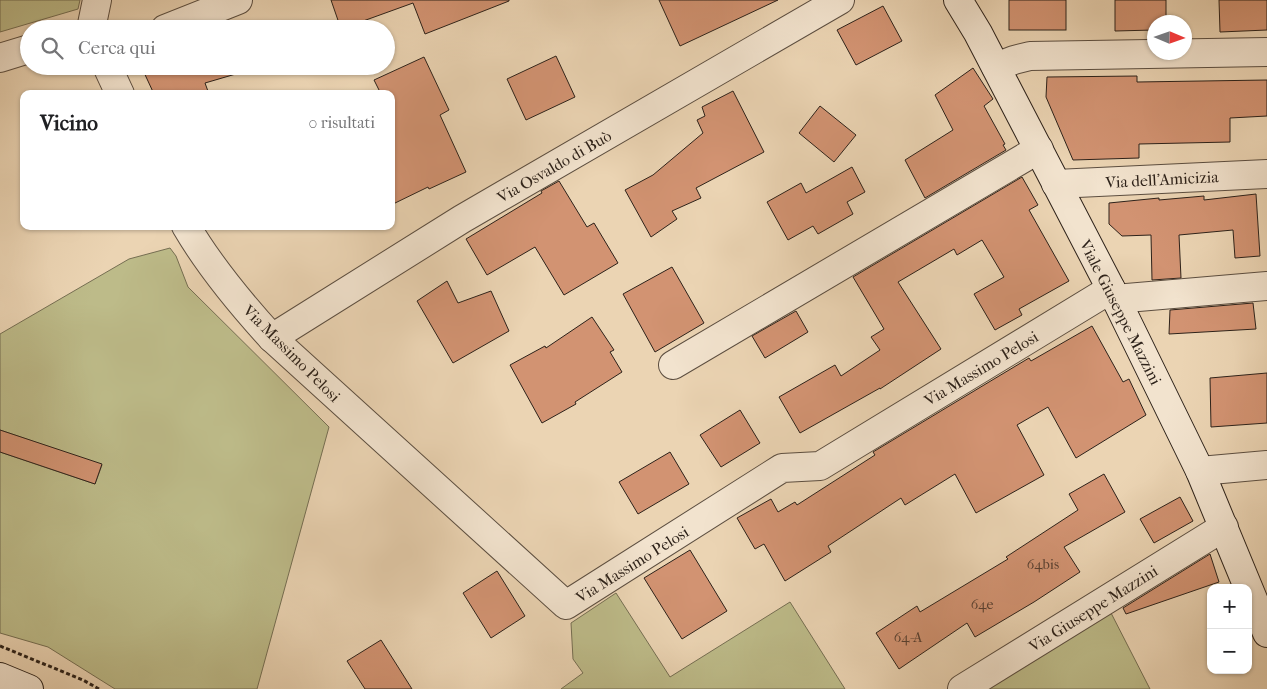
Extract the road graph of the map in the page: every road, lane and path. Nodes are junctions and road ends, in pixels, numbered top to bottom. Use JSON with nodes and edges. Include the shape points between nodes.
{"nodes":[{"id":1,"x":97,"y":0,"type":"edge"},
{"id":2,"x":238,"y":0,"type":"edge"},
{"id":3,"x":840,"y":0,"type":"edge"},
{"id":4,"x":958,"y":0,"type":"edge"},
{"id":5,"x":93,"y":20,"type":"edge"},
{"id":6,"x":188,"y":20,"type":"edge"},
{"id":7,"x":20,"y":52,"type":"edge"},
{"id":8,"x":1267,"y":52,"type":"edge"},
{"id":9,"x":0,"y":58,"type":"edge"},
{"id":10,"x":996,"y":67,"type":"junction"},
{"id":11,"x":111,"y":75,"type":"edge"},
{"id":12,"x":118,"y":90,"type":"edge"},
{"id":13,"x":1039,"y":150,"type":"junction"},
{"id":14,"x":1267,"y":174,"type":"edge"},
{"id":15,"x":1056,"y":184,"type":"junction"},
{"id":16,"x":188,"y":230,"type":"edge"},
{"id":17,"x":1267,"y":286,"type":"edge"},
{"id":18,"x":1113,"y":294,"type":"junction"},
{"id":19,"x":272,"y":338,"type":"junction"},
{"id":20,"x":673,"y":365,"type":"dead end"},
{"id":21,"x":1267,"y":465,"type":"edge"},
{"id":22,"x":1200,"y":471,"type":"junction"},
{"id":23,"x":1224,"y":527,"type":"junction"},
{"id":24,"x":1267,"y":633,"type":"edge"},
{"id":25,"x":0,"y":646,"type":"edge"},
{"id":26,"x":0,"y":677,"type":"edge"},
{"id":27,"x":29,"y":689,"type":"edge"},
{"id":28,"x":100,"y":689,"type":"edge"},
{"id":29,"x":962,"y":689,"type":"edge"}],
"edges":[{"from":1,"to":5,"type":"street"},
{"from":2,"to":6,"type":"street"},
{"from":3,"to":19,"type":"street","name":"Via Osvaldo di Buò","via":[[462,219]]},
{"from":4,"to":10,"type":"street","name":"Viale Giuseppe Mazzini"},
{"from":7,"to":9,"type":"street"},
{"from":8,"to":10,"type":"street","via":[[1030,56]]},
{"from":10,"to":13,"type":"street","name":"Viale Giuseppe Mazzini"},
{"from":11,"to":12,"type":"street"},
{"from":13,"to":15,"type":"street","name":"Viale Giuseppe Mazzini"},
{"from":13,"to":20,"type":"street"},
{"from":14,"to":15,"type":"street","name":"Via dell'Amicizia"},
{"from":15,"to":18,"type":"street","name":"Viale Giuseppe Mazzini"},
{"from":16,"to":19,"type":"street","name":"Via Massimo Pelosi","via":[[225,283]]},
{"from":17,"to":18,"type":"street"},
{"from":18,"to":19,"type":"street","name":"Via Massimo Pelosi","via":[[820,466],[782,468],[566,605]]},
{"from":18,"to":22,"type":"street","name":"Viale Giuseppe Mazzini"},
{"from":21,"to":22,"type":"street"},
{"from":22,"to":23,"type":"street","name":"Viale Giuseppe Mazzini"},
{"from":23,"to":24,"type":"street","name":"Viale Giuseppe Mazzini"},
{"from":23,"to":29,"type":"street","name":"Via Giuseppe Mazzini"},
{"from":25,"to":28,"type":"path"},
{"from":26,"to":27,"type":"street"}]}
